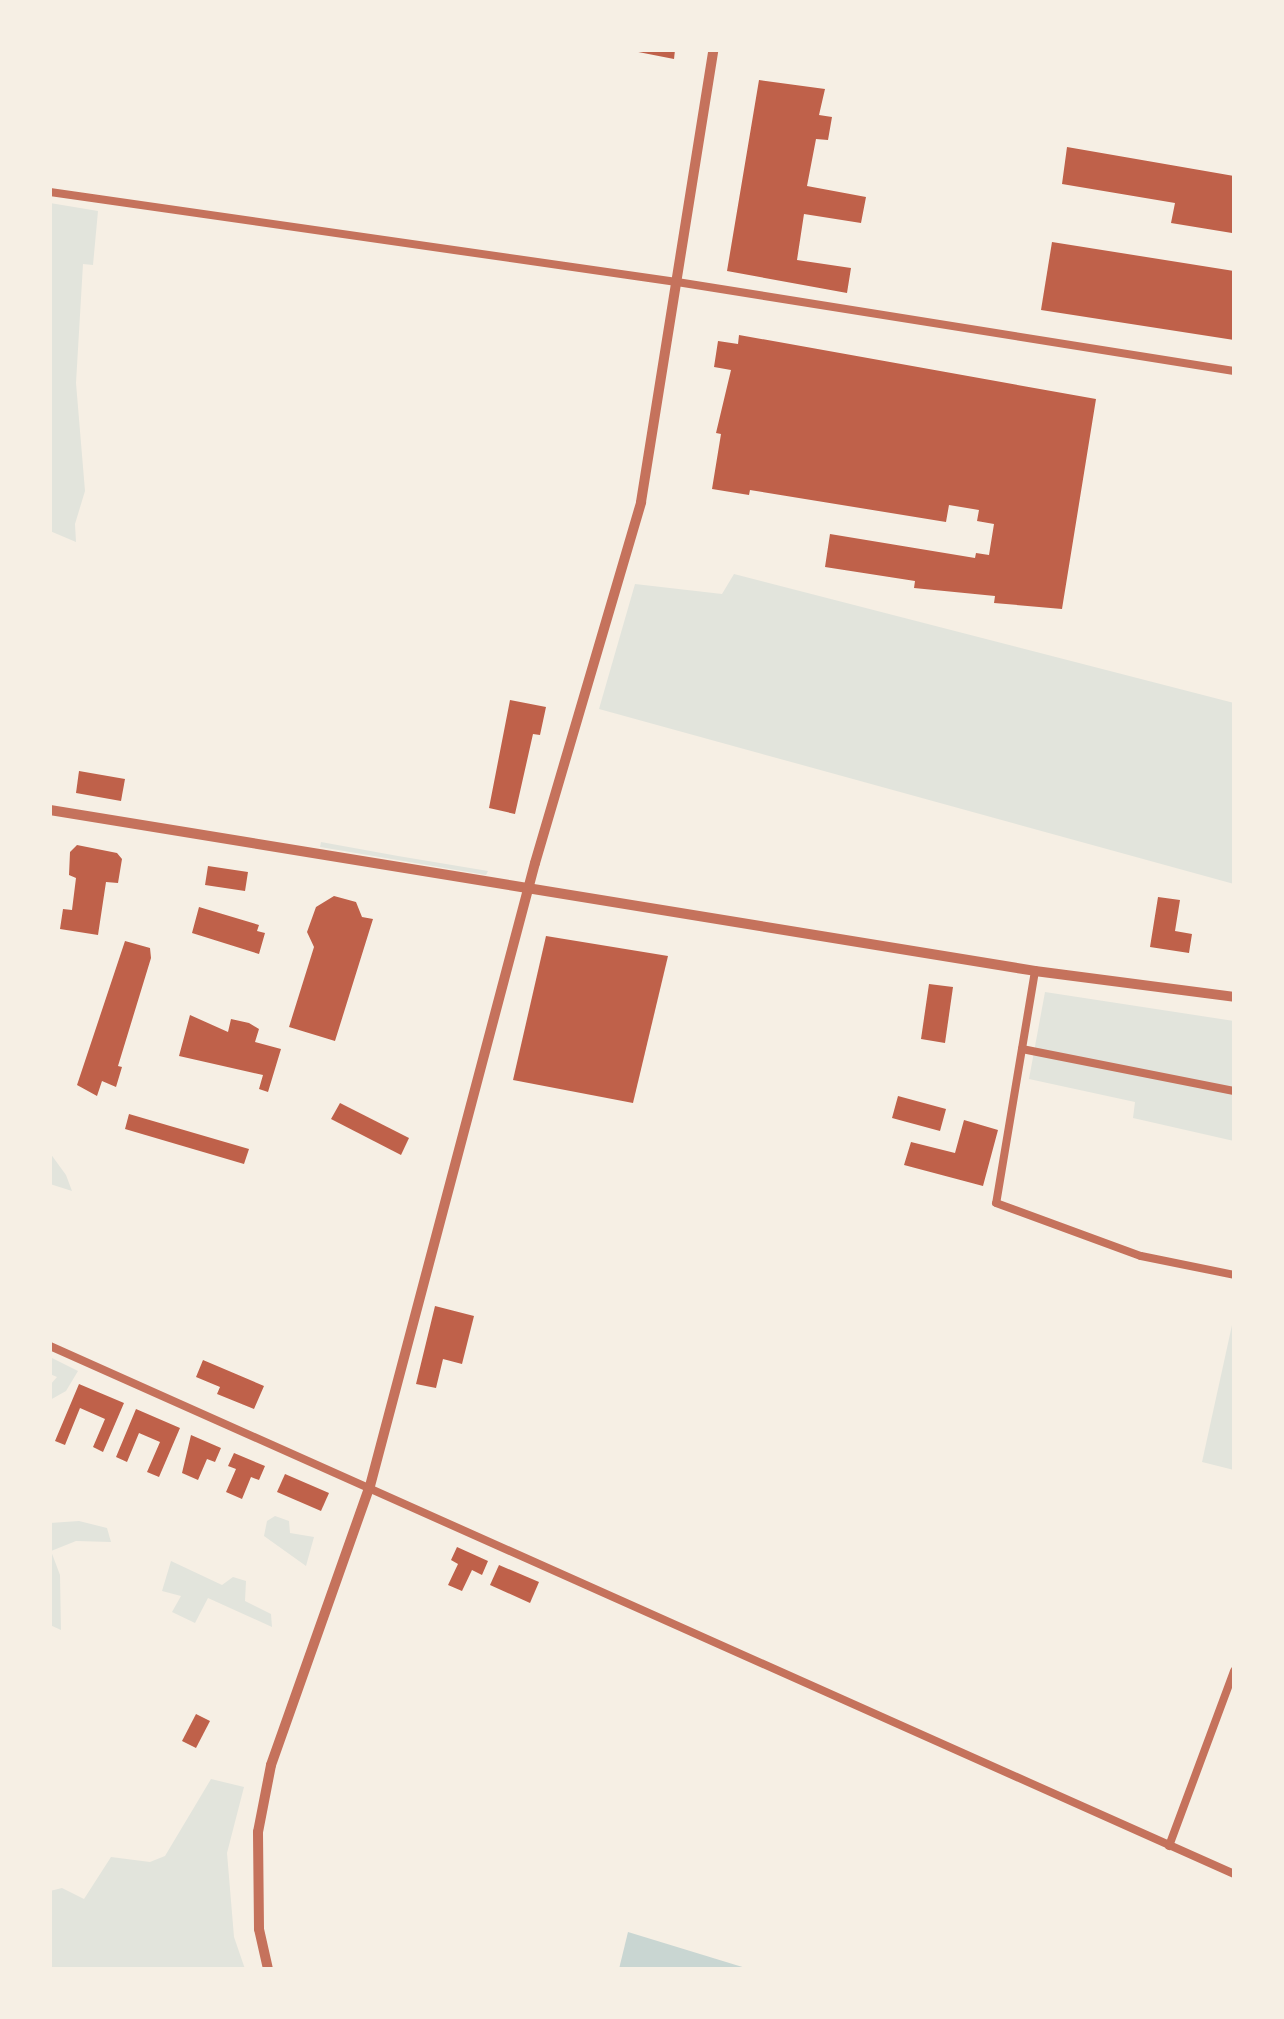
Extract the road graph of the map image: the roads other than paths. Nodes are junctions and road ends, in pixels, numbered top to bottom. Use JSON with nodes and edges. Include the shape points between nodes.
{"nodes":[{"id":1,"x":713,"y":50,"type":"edge"},
{"id":2,"x":50,"y":192,"type":"edge"},
{"id":3,"x":677,"y":282,"type":"junction"},
{"id":4,"x":1234,"y":371,"type":"edge"},
{"id":5,"x":50,"y":810,"type":"edge"},
{"id":6,"x":529,"y":888,"type":"junction"},
{"id":7,"x":1035,"y":971,"type":"junction"},
{"id":8,"x":1234,"y":997,"type":"edge"},
{"id":9,"x":1022,"y":1049,"type":"junction"},
{"id":10,"x":1234,"y":1091,"type":"edge"},
{"id":11,"x":1234,"y":1275,"type":"edge"},
{"id":12,"x":50,"y":1346,"type":"edge"},
{"id":13,"x":370,"y":1486,"type":"junction"},
{"id":14,"x":1234,"y":1671,"type":"edge"},
{"id":15,"x":1169,"y":1846,"type":"junction"},
{"id":16,"x":1234,"y":1874,"type":"edge"},
{"id":17,"x":268,"y":1969,"type":"edge"}],
"edges":[{"from":1,"to":3,"type":"street"},
{"from":2,"to":3,"type":"street"},
{"from":3,"to":4,"type":"street"},
{"from":3,"to":6,"type":"street","via":[[641,502]]},
{"from":5,"to":6,"type":"street"},
{"from":6,"to":7,"type":"street"},
{"from":6,"to":13,"type":"street"},
{"from":7,"to":8,"type":"street"},
{"from":7,"to":9,"type":"street"},
{"from":9,"to":10,"type":"street"},
{"from":9,"to":11,"type":"street","via":[[996,1203],[1141,1256]]},
{"from":12,"to":13,"type":"street"},
{"from":13,"to":15,"type":"street"},
{"from":13,"to":17,"type":"street","via":[[271,1765],[258,1832],[259,1929]]},
{"from":14,"to":15,"type":"street"},
{"from":15,"to":16,"type":"street"}]}
